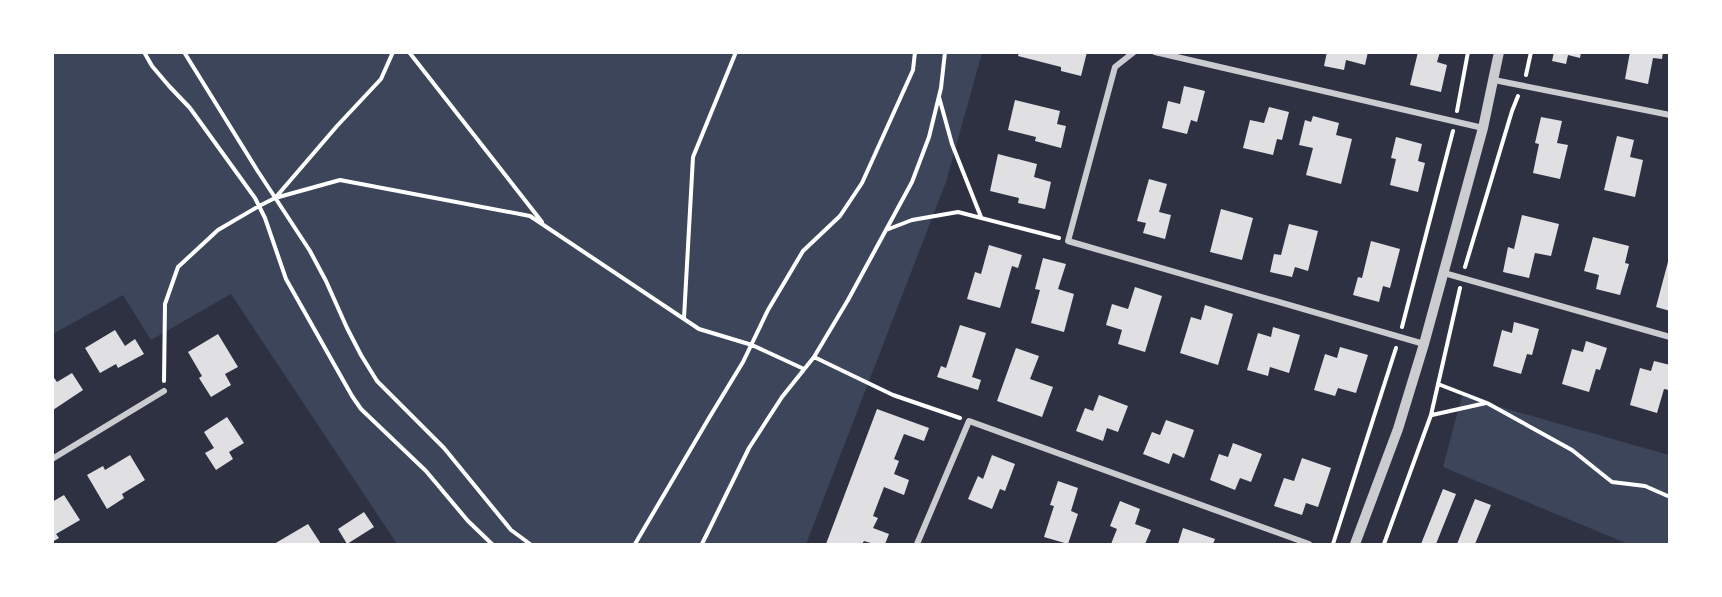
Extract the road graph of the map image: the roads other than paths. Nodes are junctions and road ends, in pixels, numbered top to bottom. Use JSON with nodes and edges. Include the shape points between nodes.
{"nodes":[{"id":1,"x":1134,"y":52,"type":"edge"},
{"id":2,"x":1155,"y":52,"type":"edge"},
{"id":3,"x":1499,"y":52,"type":"edge"},
{"id":4,"x":1494,"y":80,"type":"junction"},
{"id":5,"x":1670,"y":115,"type":"edge"},
{"id":6,"x":1484,"y":128,"type":"junction"},
{"id":7,"x":1444,"y":273,"type":"junction"},
{"id":8,"x":1670,"y":337,"type":"edge"},
{"id":9,"x":1424,"y":344,"type":"junction"},
{"id":10,"x":164,"y":391,"type":"road end"},
{"id":11,"x":52,"y":459,"type":"edge"},
{"id":12,"x":916,"y":544,"type":"edge"},
{"id":13,"x":1309,"y":544,"type":"edge"},
{"id":14,"x":1355,"y":544,"type":"edge"}],
"edges":[{"from":1,"to":9,"type":"street","via":[[1115,67],[1068,241]]},
{"from":2,"to":6,"type":"street"},
{"from":3,"to":4,"type":"street"},
{"from":4,"to":5,"type":"street"},
{"from":4,"to":6,"type":"street"},
{"from":6,"to":7,"type":"street"},
{"from":7,"to":8,"type":"street"},
{"from":7,"to":9,"type":"street"},
{"from":9,"to":14,"type":"street","via":[[1398,429]]},
{"from":10,"to":11,"type":"street"},
{"from":12,"to":13,"type":"street","via":[[969,421]]}]}
